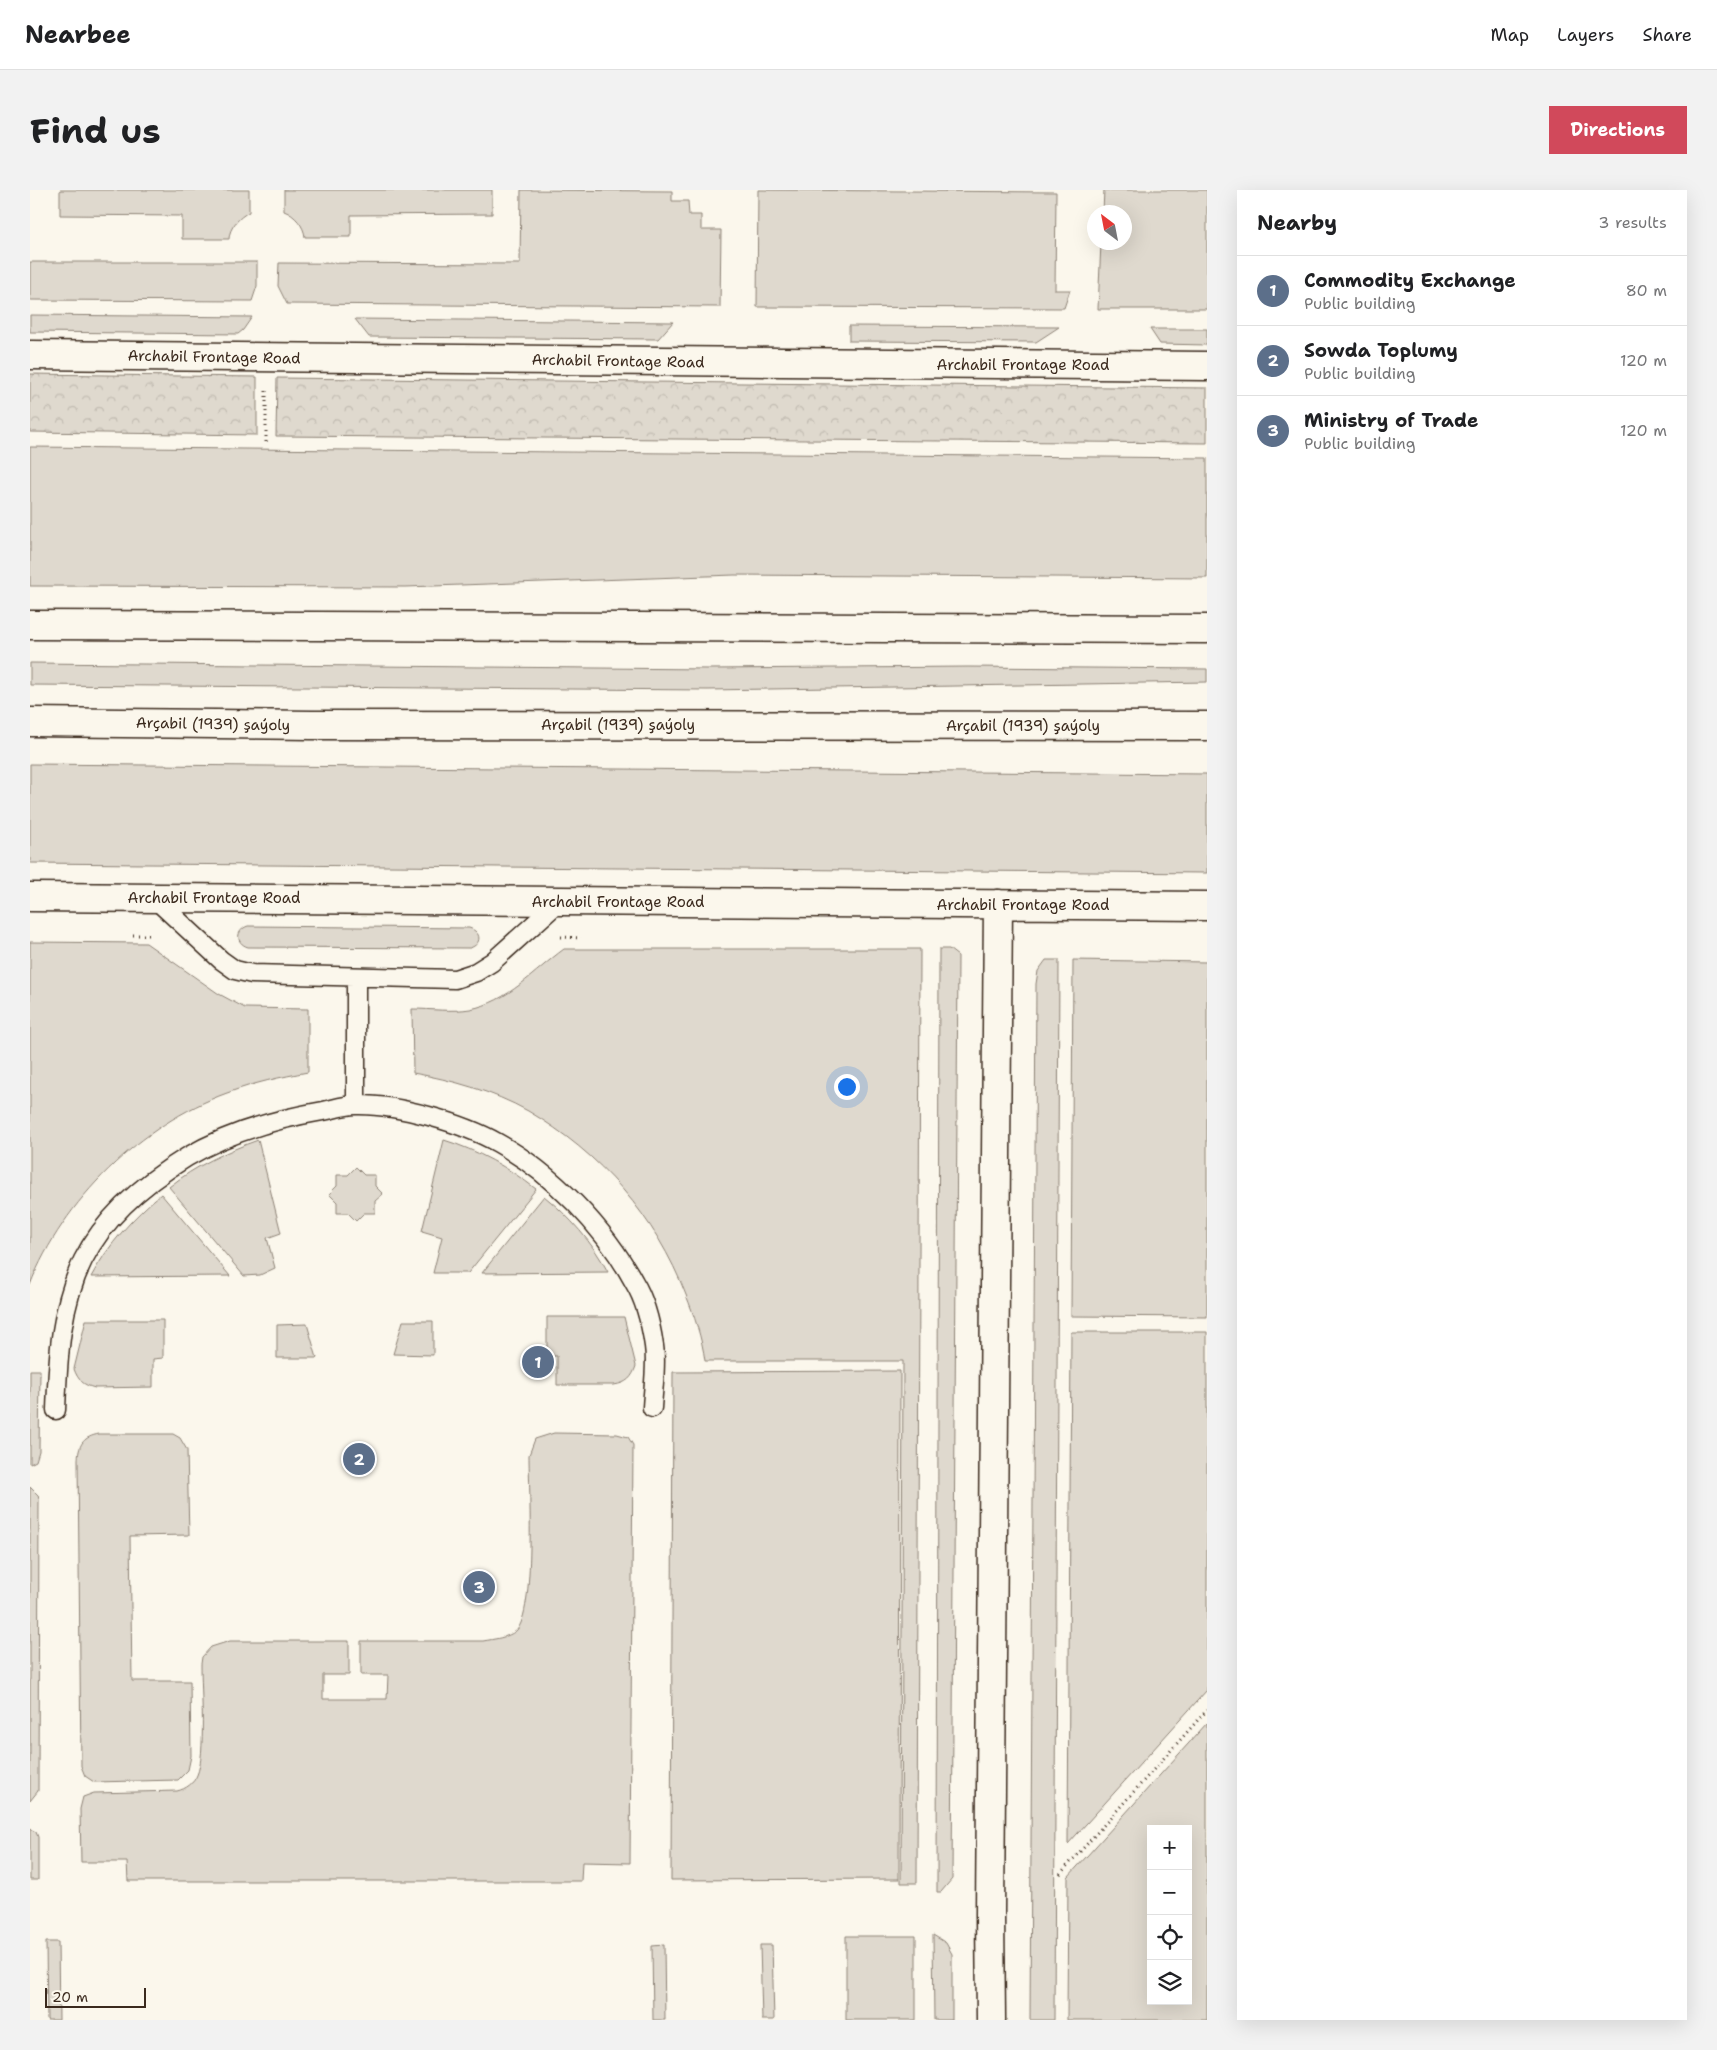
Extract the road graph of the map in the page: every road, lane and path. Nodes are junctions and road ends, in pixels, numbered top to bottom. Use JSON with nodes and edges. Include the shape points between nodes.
{"nodes":[{"id":1,"x":30,"y":355,"type":"edge"},
{"id":2,"x":266,"y":358,"type":"junction"},
{"id":3,"x":1207,"y":366,"type":"edge"},
{"id":4,"x":266,"y":442,"type":"dead end"},
{"id":5,"x":30,"y":625,"type":"edge"},
{"id":6,"x":1207,"y":629,"type":"edge"},
{"id":7,"x":30,"y":722,"type":"edge"},
{"id":8,"x":1207,"y":726,"type":"edge"},
{"id":9,"x":30,"y":897,"type":"edge"},
{"id":10,"x":154,"y":898,"type":"junction"},
{"id":11,"x":560,"y":901,"type":"junction"},
{"id":12,"x":998,"y":904,"type":"junction"},
{"id":13,"x":1207,"y":906,"type":"edge"},
{"id":14,"x":356,"y":976,"type":"junction"},
{"id":15,"x":356,"y":1105,"type":"junction"},
{"id":16,"x":652,"y":1408,"type":"dead end"},
{"id":17,"x":56,"y":1410,"type":"dead end"},
{"id":18,"x":1207,"y":1710,"type":"edge"},
{"id":19,"x":1060,"y":1874,"type":"dead end"},
{"id":20,"x":991,"y":2020,"type":"edge"}],
"edges":[{"from":1,"to":2,"type":"street","name":"Archabil Frontage Road"},
{"from":2,"to":3,"type":"street","name":"Archabil Frontage Road"},
{"from":2,"to":4,"type":"path"},
{"from":5,"to":6,"type":"street"},
{"from":7,"to":8,"type":"street","name":"Arçabil (1939) şaýoly","via":[[312,726]]},
{"from":9,"to":10,"type":"street","name":"Archabil Frontage Road"},
{"from":10,"to":11,"type":"street","name":"Archabil Frontage Road"},
{"from":10,"to":14,"type":"lane","via":[[235,970],[252,974]]},
{"from":11,"to":12,"type":"street","name":"Archabil Frontage Road"},
{"from":11,"to":14,"type":"lane","via":[[492,962],[476,972],[455,979]]},
{"from":12,"to":13,"type":"street","name":"Archabil Frontage Road"},
{"from":12,"to":20,"type":"street"},
{"from":14,"to":15,"type":"lane"},
{"from":15,"to":16,"type":"lane","via":[[402,1110],[465,1128],[498,1142],[562,1191],[592,1222],[635,1283],[655,1348]]},
{"from":15,"to":17,"type":"lane","via":[[285,1119],[237,1133],[174,1165],[135,1194],[108,1223],[84,1260],[65,1309],[58,1349]]},
{"from":18,"to":19,"type":"path"}]}
